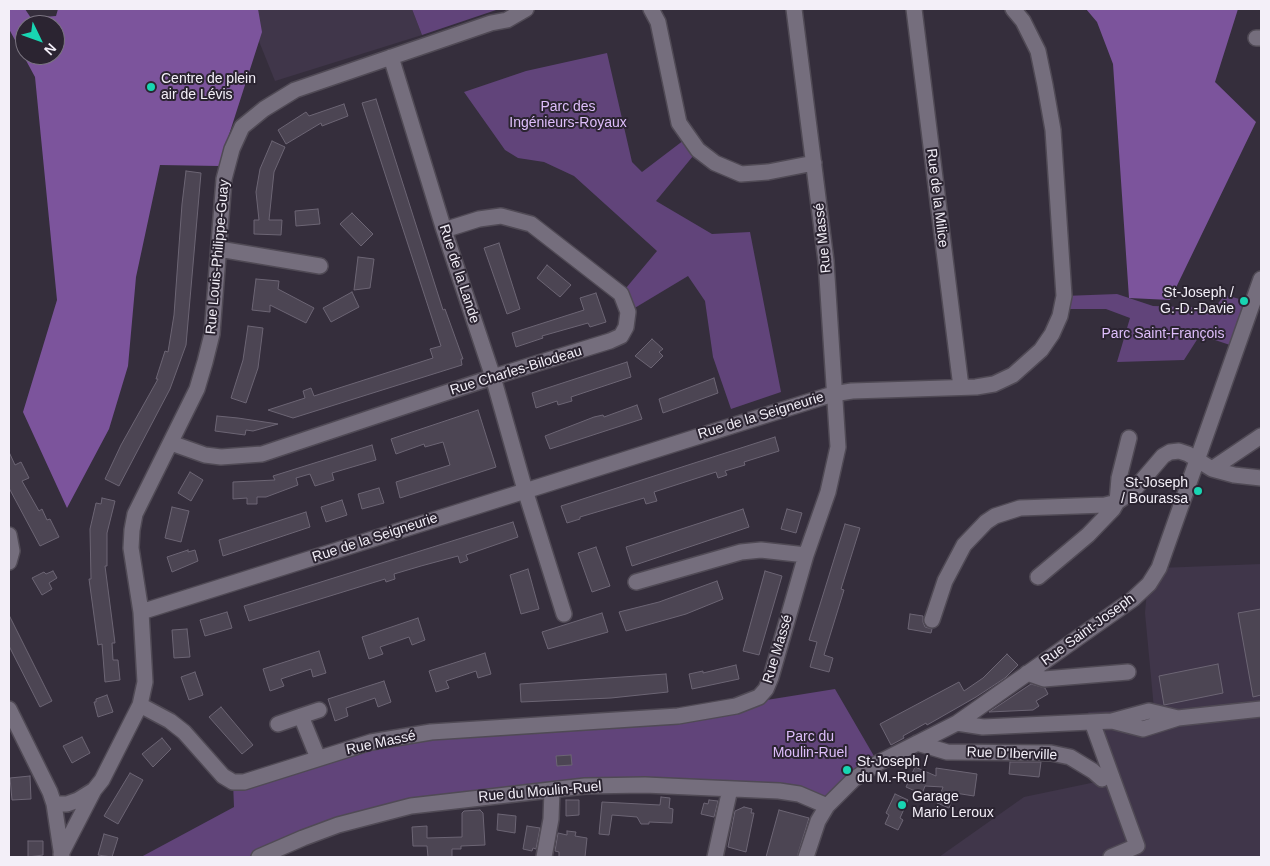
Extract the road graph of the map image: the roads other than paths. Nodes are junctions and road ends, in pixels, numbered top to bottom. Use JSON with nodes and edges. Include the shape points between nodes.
{"nodes":[{"id":1,"x":526,"y":9,"type":"edge"},
{"id":2,"x":651,"y":9,"type":"edge"},
{"id":3,"x":794,"y":9,"type":"edge"},
{"id":4,"x":914,"y":9,"type":"edge"},
{"id":5,"x":1013,"y":9,"type":"edge"},
{"id":6,"x":391,"y":57,"type":"junction"},
{"id":7,"x":814,"y":163,"type":"junction"},
{"id":8,"x":444,"y":230,"type":"junction"},
{"id":9,"x":220,"y":249,"type":"junction"},
{"id":10,"x":320,"y":266,"type":"dead end"},
{"id":11,"x":1261,"y":279,"type":"edge"},
{"id":12,"x":1257,"y":304,"type":"edge"},
{"id":13,"x":493,"y":377,"type":"junction"},
{"id":14,"x":961,"y":387,"type":"junction"},
{"id":15,"x":833,"y":394,"type":"junction"},
{"id":16,"x":1261,"y":436,"type":"edge"},
{"id":17,"x":1129,"y":438,"type":"dead end"},
{"id":18,"x":171,"y":443,"type":"junction"},
{"id":19,"x":1196,"y":461,"type":"junction"},
{"id":20,"x":1212,"y":469,"type":"junction"},
{"id":21,"x":1261,"y":478,"type":"edge"},
{"id":22,"x":525,"y":490,"type":"junction"},
{"id":23,"x":1117,"y":502,"type":"junction"},
{"id":24,"x":9,"y":535,"type":"edge"},
{"id":25,"x":806,"y":555,"type":"junction"},
{"id":26,"x":9,"y":562,"type":"edge"},
{"id":27,"x":1038,"y":577,"type":"dead end"},
{"id":28,"x":636,"y":582,"type":"dead end"},
{"id":29,"x":140,"y":612,"type":"junction"},
{"id":30,"x":564,"y":614,"type":"dead end"},
{"id":31,"x":932,"y":620,"type":"dead end"},
{"id":32,"x":1128,"y":672,"type":"dead end"},
{"id":33,"x":1027,"y":673,"type":"junction"},
{"id":34,"x":140,"y":705,"type":"junction"},
{"id":35,"x":9,"y":709,"type":"edge"},
{"id":36,"x":1261,"y":709,"type":"edge"},
{"id":37,"x":319,"y":710,"type":"dead end"},
{"id":38,"x":301,"y":716,"type":"junction"},
{"id":39,"x":1092,"y":722,"type":"junction"},
{"id":40,"x":957,"y":723,"type":"junction"},
{"id":41,"x":278,"y":724,"type":"dead end"},
{"id":42,"x":14,"y":729,"type":"edge"},
{"id":43,"x":917,"y":743,"type":"junction"},
{"id":44,"x":318,"y":758,"type":"junction"},
{"id":45,"x":1102,"y":779,"type":"dead end"},
{"id":46,"x":730,"y":789,"type":"junction"},
{"id":47,"x":94,"y":790,"type":"junction"},
{"id":48,"x":552,"y":790,"type":"junction"},
{"id":49,"x":54,"y":804,"type":"junction"},
{"id":50,"x":827,"y":806,"type":"junction"},
{"id":51,"x":61,"y":856,"type":"edge"},
{"id":52,"x":259,"y":857,"type":"edge"},
{"id":53,"x":544,"y":857,"type":"edge"},
{"id":54,"x":715,"y":857,"type":"edge"},
{"id":55,"x":806,"y":857,"type":"edge"},
{"id":56,"x":1111,"y":857,"type":"edge"}],
"edges":[{"from":1,"to":6,"type":"street","name":"Rue Louis-Philippe-Guay","via":[[507,20]]},
{"from":2,"to":7,"type":"street","via":[[658,22],[679,123],[698,150],[716,163],[741,174]]},
{"from":3,"to":7,"type":"street","name":"Rue Massé"},
{"from":4,"to":14,"type":"street","name":"Rue de la Milice"},
{"from":5,"to":14,"type":"street","name":"Rue de la Seigneurie","via":[[1038,51],[1046,85],[1053,130],[1064,296],[1052,334],[1028,364],[994,384]]},
{"from":6,"to":8,"type":"street","name":"Rue de la Lande"},
{"from":6,"to":9,"type":"street","name":"Rue Louis-Philippe-Guay","via":[[295,90],[242,127],[232,148],[224,179]]},
{"from":7,"to":15,"type":"street","name":"Rue Massé","via":[[826,261]]},
{"from":8,"to":13,"type":"street","name":"Rue de la Lande"},
{"from":8,"to":13,"type":"street","name":"Rue Charles-Bilodeau","via":[[501,216],[524,221],[552,239],[625,299],[628,319],[621,336]]},
{"from":9,"to":10,"type":"street"},
{"from":9,"to":18,"type":"street","name":"Rue Louis-Philippe-Guay","via":[[212,334],[205,362],[197,389]]},
{"from":11,"to":12,"type":"street","name":"Rue Saint-Joseph"},
{"from":12,"to":19,"type":"street","name":"Rue Saint-Joseph"},
{"from":13,"to":18,"type":"street","name":"Rue Charles-Bilodeau","via":[[262,454],[221,457]]},
{"from":13,"to":22,"type":"street","name":"Rue de la Lande"},
{"from":14,"to":15,"type":"street","name":"Rue de la Seigneurie"},
{"from":15,"to":22,"type":"street","name":"Rue de la Seigneurie"},
{"from":15,"to":25,"type":"street","name":"Rue Massé","via":[[838,447],[828,492]]},
{"from":16,"to":20,"type":"street"},
{"from":17,"to":23,"type":"street"},
{"from":18,"to":29,"type":"street","name":"Rue Louis-Philippe-Guay","via":[[135,514],[132,530],[131,548]]},
{"from":19,"to":20,"type":"street"},
{"from":19,"to":23,"type":"street","via":[[1188,454],[1170,452],[1133,491]]},
{"from":19,"to":33,"type":"street","name":"Rue Saint-Joseph","via":[[1159,568],[1149,584],[1133,600]]},
{"from":20,"to":21,"type":"street","via":[[1234,476]]},
{"from":22,"to":29,"type":"street","name":"Rue de la Seigneurie"},
{"from":22,"to":30,"type":"street","name":"Rue de la Lande"},
{"from":23,"to":27,"type":"street","via":[[1088,535]]},
{"from":23,"to":31,"type":"street","via":[[1020,508],[990,518],[976,531],[956,560]]},
{"from":24,"to":26,"type":"street","via":[[12,551]]},
{"from":25,"to":28,"type":"street","via":[[761,550],[729,554]]},
{"from":25,"to":44,"type":"street","name":"Rue Massé","via":[[771,677],[762,693],[748,703],[678,716],[431,732],[371,742]]},
{"from":29,"to":34,"type":"street","name":"Rue Louis-Philippe-Guay","via":[[145,682]]},
{"from":32,"to":33,"type":"street","via":[[1044,679]]},
{"from":33,"to":40,"type":"street","name":"Rue Saint-Joseph"},
{"from":34,"to":44,"type":"street","name":"Rue Massé","via":[[184,732],[223,776],[233,782],[244,782]]},
{"from":34,"to":47,"type":"street","name":"Rue Louis-Philippe-Guay"},
{"from":35,"to":42,"type":"street"},
{"from":36,"to":39,"type":"street","via":[[1178,718],[1149,712]]},
{"from":37,"to":38,"type":"street"},
{"from":38,"to":41,"type":"street"},
{"from":38,"to":44,"type":"street"},
{"from":39,"to":40,"type":"street","via":[[983,727]]},
{"from":39,"to":56,"type":"street","via":[[1137,846]]},
{"from":40,"to":43,"type":"street","name":"Rue Saint-Joseph"},
{"from":42,"to":49,"type":"street"},
{"from":43,"to":45,"type":"street","name":"Rue D'Iberville","via":[[947,752],[1050,753],[1070,757]]},
{"from":43,"to":50,"type":"street","name":"Rue Saint-Joseph","via":[[854,779]]},
{"from":46,"to":48,"type":"street","name":"Rue du Moulin-Ruel","via":[[645,785]]},
{"from":46,"to":50,"type":"street","name":"Rue du Moulin-Ruel","via":[[799,794]]},
{"from":46,"to":54,"type":"street"},
{"from":47,"to":49,"type":"street","name":"Rue Louis-Philippe-Guay","via":[[67,804]]},
{"from":47,"to":51,"type":"street","name":"Rue Louis-Philippe-Guay"},
{"from":48,"to":52,"type":"street","name":"Rue du Moulin-Ruel","via":[[410,806],[338,826]]},
{"from":48,"to":53,"type":"street"},
{"from":49,"to":51,"type":"street"},
{"from":50,"to":55,"type":"street","name":"Rue Saint-Joseph","via":[[818,821]]}]}
